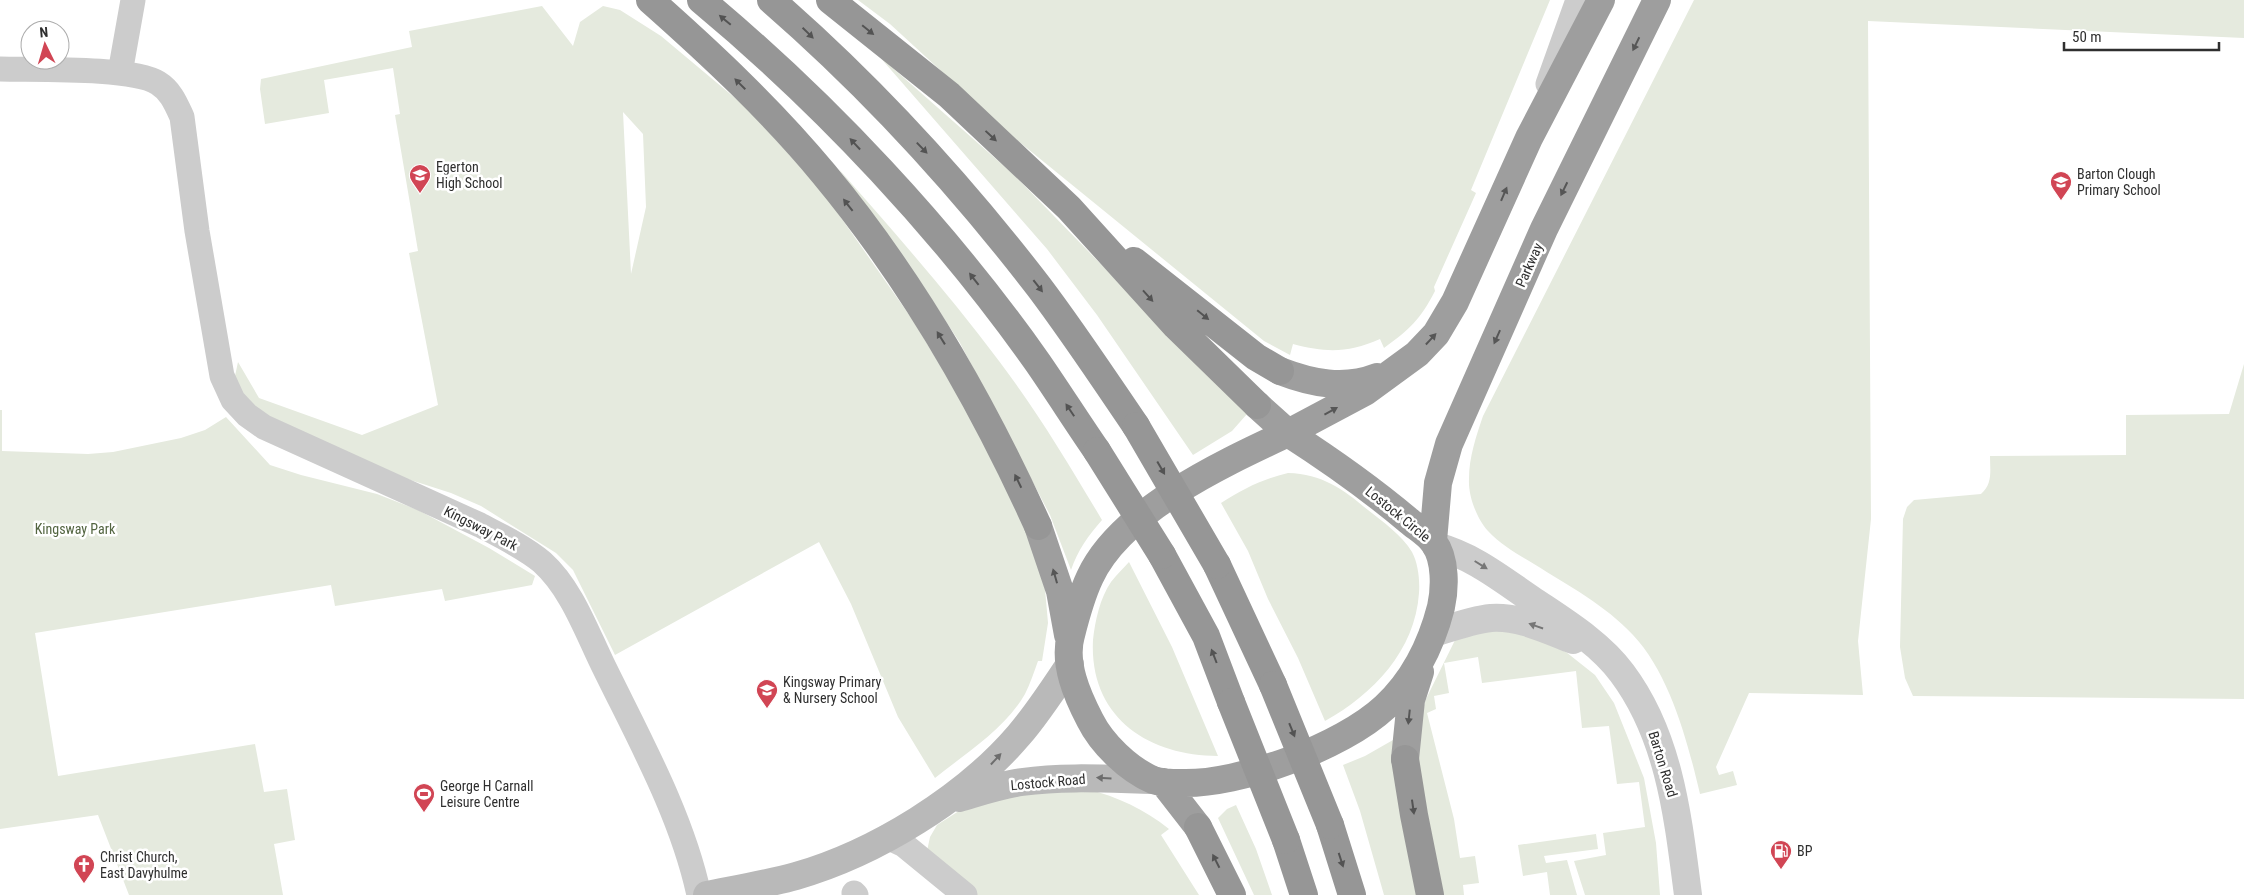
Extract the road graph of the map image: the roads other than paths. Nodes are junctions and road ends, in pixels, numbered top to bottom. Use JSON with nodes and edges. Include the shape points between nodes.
{"nodes":[{"id":1,"x":133,"y":0,"type":"edge"},
{"id":2,"x":650,"y":0,"type":"edge"},
{"id":3,"x":701,"y":0,"type":"edge"},
{"id":4,"x":772,"y":0,"type":"edge"},
{"id":5,"x":830,"y":0,"type":"edge"},
{"id":6,"x":1578,"y":0,"type":"edge"},
{"id":7,"x":1601,"y":0,"type":"edge"},
{"id":8,"x":1658,"y":0,"type":"edge"},
{"id":9,"x":0,"y":68,"type":"edge"},
{"id":10,"x":120,"y":73,"type":"junction"},
{"id":11,"x":1529,"y":138,"type":"junction"},
{"id":12,"x":1069,"y":208,"type":"junction"},
{"id":13,"x":1394,"y":370,"type":"junction"},
{"id":14,"x":1288,"y":433,"type":"junction"},
{"id":15,"x":1435,"y":544,"type":"junction"},
{"id":16,"x":1430,"y":643,"type":"junction"},
{"id":17,"x":1598,"y":649,"type":"junction"},
{"id":18,"x":1070,"y":652,"type":"junction"},
{"id":19,"x":1158,"y":781,"type":"junction"},
{"id":20,"x":946,"y":802,"type":"junction"},
{"id":21,"x":887,"y":837,"type":"junction"},
{"id":22,"x":699,"y":895,"type":"edge"},
{"id":23,"x":707,"y":895,"type":"edge"},
{"id":24,"x":965,"y":895,"type":"edge"},
{"id":25,"x":1232,"y":895,"type":"edge"},
{"id":26,"x":1304,"y":895,"type":"edge"},
{"id":27,"x":1352,"y":895,"type":"edge"},
{"id":28,"x":1430,"y":895,"type":"edge"},
{"id":29,"x":1688,"y":895,"type":"edge"}],
"edges":[{"from":1,"to":10,"type":"street"},
{"from":18,"to":2,"type":"highway","one_way":true,"via":[[1060,591],[1038,526],[990,424],[915,298],[823,173],[762,107]]},
{"from":26,"to":3,"type":"highway","one_way":true,"bridge":true,"via":[[1286,840],[1206,636],[1162,555],[1097,451],[1004,318],[898,190],[821,108]]},
{"from":4,"to":27,"type":"highway","one_way":true,"bridge":true,"via":[[857,80],[971,203],[1039,288],[1136,426],[1217,565],[1273,685],[1330,825]]},
{"from":5,"to":12,"type":"highway","one_way":true,"via":[[949,96]]},
{"from":6,"to":11,"type":"street"},
{"from":7,"to":11,"type":"highway"},
{"from":8,"to":15,"type":"highway","name":"Parkway","one_way":true,"via":[[1544,229],[1450,444],[1438,483]]},
{"from":9,"to":10,"type":"street","name":"Kingsway Park"},
{"from":10,"to":22,"type":"street","name":"Kingsway Park","via":[[159,84],[168,92],[182,118],[222,376],[233,400],[264,427],[480,525],[542,562],[570,598],[630,720],[675,818]]},
{"from":13,"to":11,"type":"highway","one_way":true,"via":[[1417,354],[1446,320]]},
{"from":12,"to":13,"type":"highway","one_way":true,"via":[[1256,357],[1280,371],[1325,384],[1349,384]]},
{"from":12,"to":14,"type":"highway","one_way":true,"via":[[1176,326]]},
{"from":14,"to":13,"type":"highway","one_way":true,"via":[[1366,392]]},
{"from":14,"to":15,"type":"highway","name":"Lostock Circle","via":[[1394,509]]},
{"from":14,"to":18,"type":"highway","name":"Lostock Circle","via":[[1222,464],[1151,509],[1126,530],[1090,576],[1079,604]]},
{"from":15,"to":16,"type":"highway","name":"Lostock Circle","via":[[1444,582],[1443,599]]},
{"from":15,"to":17,"type":"street","name":"Barton Road","one_way":true,"via":[[1490,570]]},
{"from":17,"to":16,"type":"street","name":"Barton Road","one_way":true,"via":[[1505,618],[1475,621]]},
{"from":16,"to":19,"type":"highway","name":"Lostock Circle","via":[[1406,685],[1384,708],[1361,725],[1318,748],[1270,767],[1219,781],[1193,784]]},
{"from":16,"to":28,"type":"highway","one_way":true,"via":[[1411,700],[1405,759]]},
{"from":17,"to":29,"type":"street","name":"Barton Road","via":[[1621,672],[1636,695],[1657,740],[1672,784]]},
{"from":18,"to":19,"type":"highway","name":"Lostock Circle","via":[[1075,685],[1092,724],[1106,744],[1127,763]]},
{"from":20,"to":18,"type":"main road","name":"Lostock Road","one_way":true,"via":[[983,773],[1019,736]]},
{"from":19,"to":20,"type":"main road","name":"Lostock Road","one_way":true,"via":[[1083,777],[1021,782]]},
{"from":25,"to":19,"type":"highway","one_way":true,"via":[[1198,827]]},
{"from":20,"to":21,"type":"main road","name":"Lostock Road"},
{"from":21,"to":23,"type":"main road","name":"Lostock Road","via":[[796,876]]},
{"from":21,"to":24,"type":"street","via":[[904,846]]}]}
